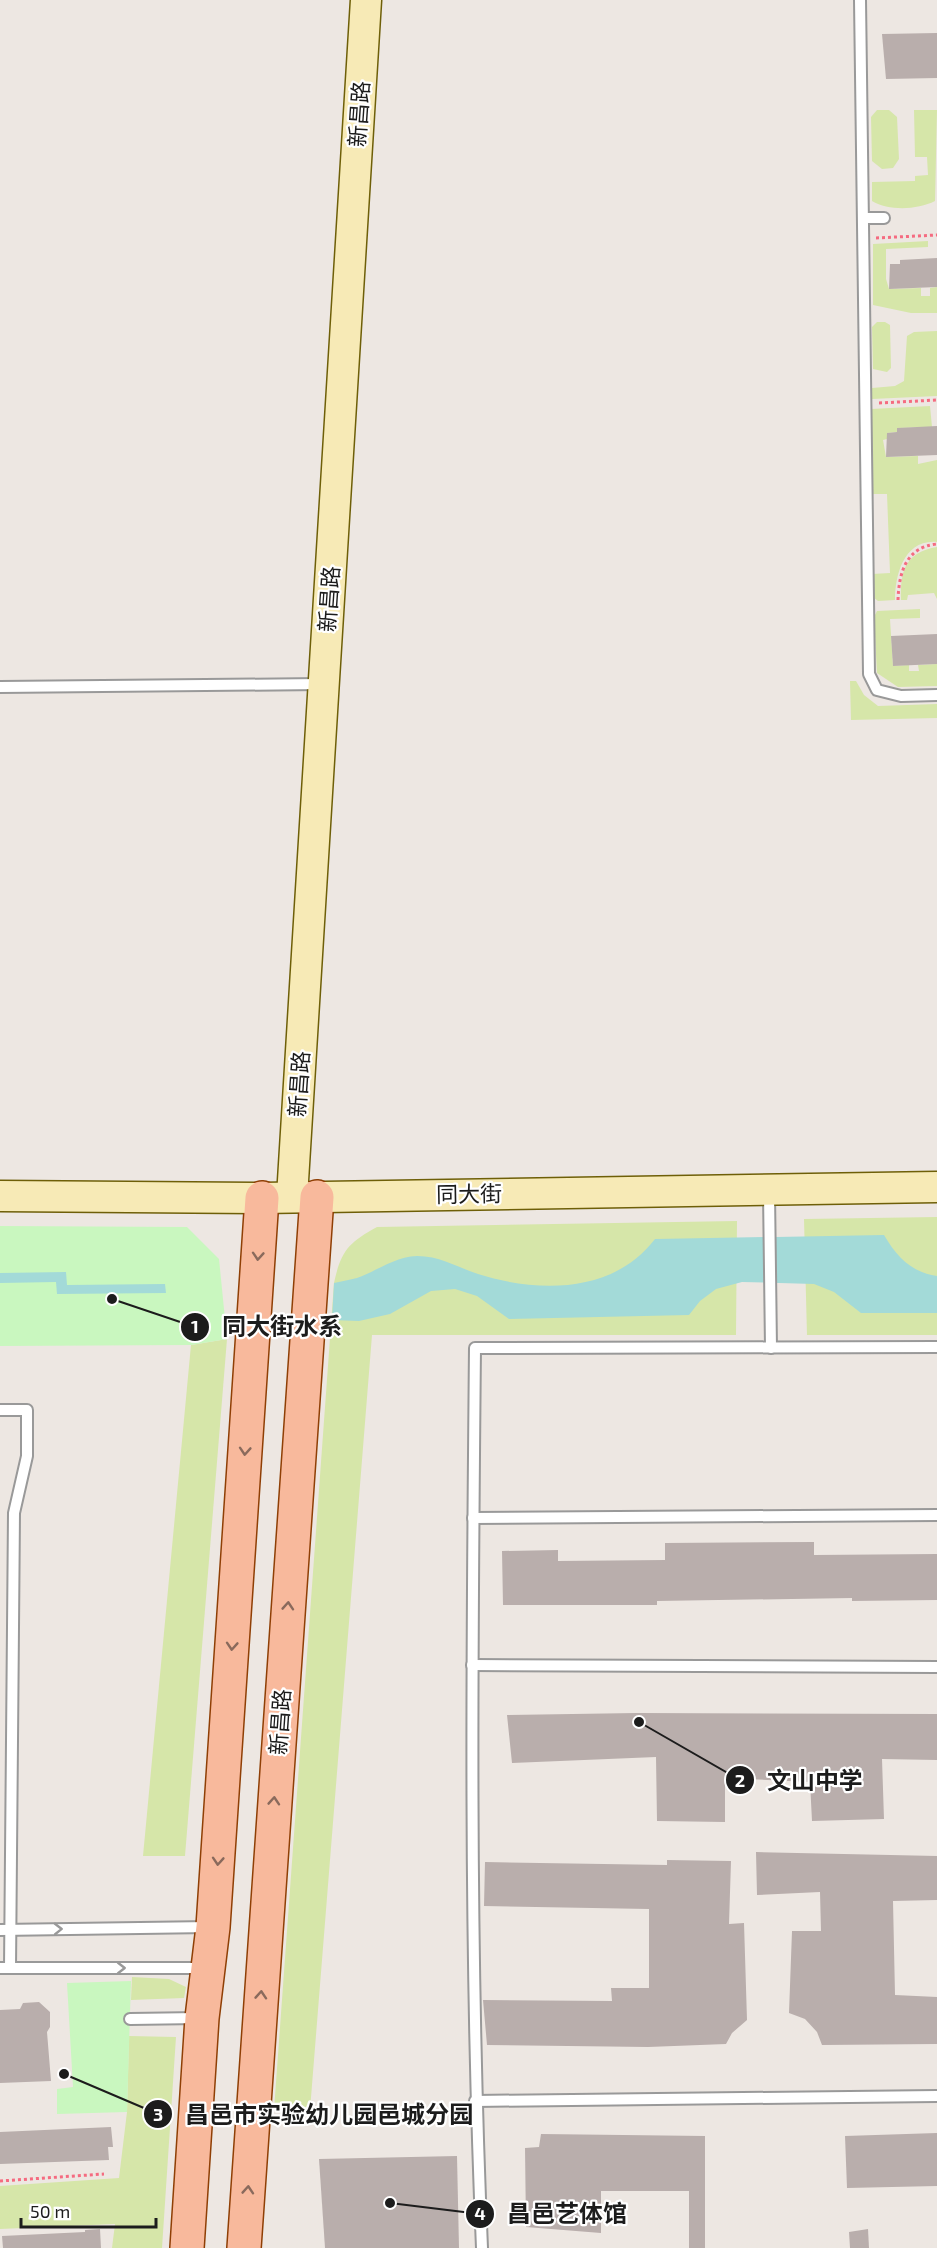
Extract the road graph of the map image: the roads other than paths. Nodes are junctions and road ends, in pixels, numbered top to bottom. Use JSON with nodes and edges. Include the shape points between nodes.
{"nodes":[{"id":1,"x":366,"y":0,"type":"edge"},
{"id":2,"x":860,"y":0,"type":"edge"},
{"id":3,"x":863,"y":218,"type":"junction"},
{"id":4,"x":884,"y":218,"type":"dead end"},
{"id":5,"x":324,"y":684,"type":"junction"},
{"id":6,"x":0,"y":687,"type":"edge"},
{"id":7,"x":937,"y":695,"type":"edge"},
{"id":8,"x":937,"y":1187,"type":"edge"},
{"id":9,"x":769,"y":1189,"type":"junction"},
{"id":10,"x":0,"y":1196,"type":"edge"},
{"id":11,"x":290,"y":1198,"type":"junction"},
{"id":12,"x":937,"y":1347,"type":"edge"},
{"id":13,"x":771,"y":1348,"type":"junction"},
{"id":14,"x":0,"y":1410,"type":"edge"},
{"id":15,"x":937,"y":1515,"type":"edge"},
{"id":16,"x":473,"y":1518,"type":"junction"},
{"id":17,"x":472,"y":1665,"type":"junction"},
{"id":18,"x":937,"y":1667,"type":"edge"},
{"id":19,"x":213,"y":1927,"type":"junction"},
{"id":20,"x":265,"y":1929,"type":"junction"},
{"id":21,"x":5,"y":1930,"type":"edge"},
{"id":22,"x":5,"y":1968,"type":"edge"},
{"id":23,"x":207,"y":1968,"type":"junction"},
{"id":24,"x":202,"y":2018,"type":"junction"},
{"id":25,"x":130,"y":2019,"type":"dead end"},
{"id":26,"x":937,"y":2096,"type":"edge"},
{"id":27,"x":476,"y":2101,"type":"junction"},
{"id":28,"x":187,"y":2248,"type":"edge"},
{"id":29,"x":244,"y":2248,"type":"edge"},
{"id":30,"x":482,"y":2248,"type":"edge"}],
"edges":[{"from":1,"to":5,"type":"street","name":"新昌路"},
{"from":2,"to":3,"type":"lane"},
{"from":3,"to":4,"type":"lane"},
{"from":3,"to":7,"type":"lane","via":[[869,674],[877,690],[901,696]]},
{"from":5,"to":6,"type":"lane"},
{"from":5,"to":11,"type":"street","name":"新昌路"},
{"from":8,"to":9,"type":"street","name":"同大街"},
{"from":9,"to":11,"type":"street","name":"同大街"},
{"from":9,"to":13,"type":"lane"},
{"from":10,"to":11,"type":"street","name":"同大街"},
{"from":11,"to":19,"type":"main road","name":"新昌路","one_way":true},
{"from":20,"to":11,"type":"main road","name":"新昌路","one_way":true},
{"from":12,"to":13,"type":"lane"},
{"from":13,"to":16,"type":"lane","via":[[475,1348]]},
{"from":14,"to":21,"type":"lane","via":[[27,1410],[27,1456],[14,1513]]},
{"from":15,"to":16,"type":"lane"},
{"from":16,"to":17,"type":"lane"},
{"from":17,"to":18,"type":"lane"},
{"from":17,"to":27,"type":"lane"},
{"from":19,"to":20,"type":"main road"},
{"from":21,"to":19,"type":"lane","one_way":true},
{"from":19,"to":23,"type":"main road","name":"新昌路"},
{"from":29,"to":20,"type":"main road","name":"新昌路","one_way":true},
{"from":21,"to":22,"type":"lane"},
{"from":22,"to":23,"type":"lane","one_way":true},
{"from":23,"to":24,"type":"main road","name":"新昌路"},
{"from":24,"to":25,"type":"lane"},
{"from":24,"to":28,"type":"main road","name":"新昌路"},
{"from":26,"to":27,"type":"lane"},
{"from":27,"to":30,"type":"lane"}]}
